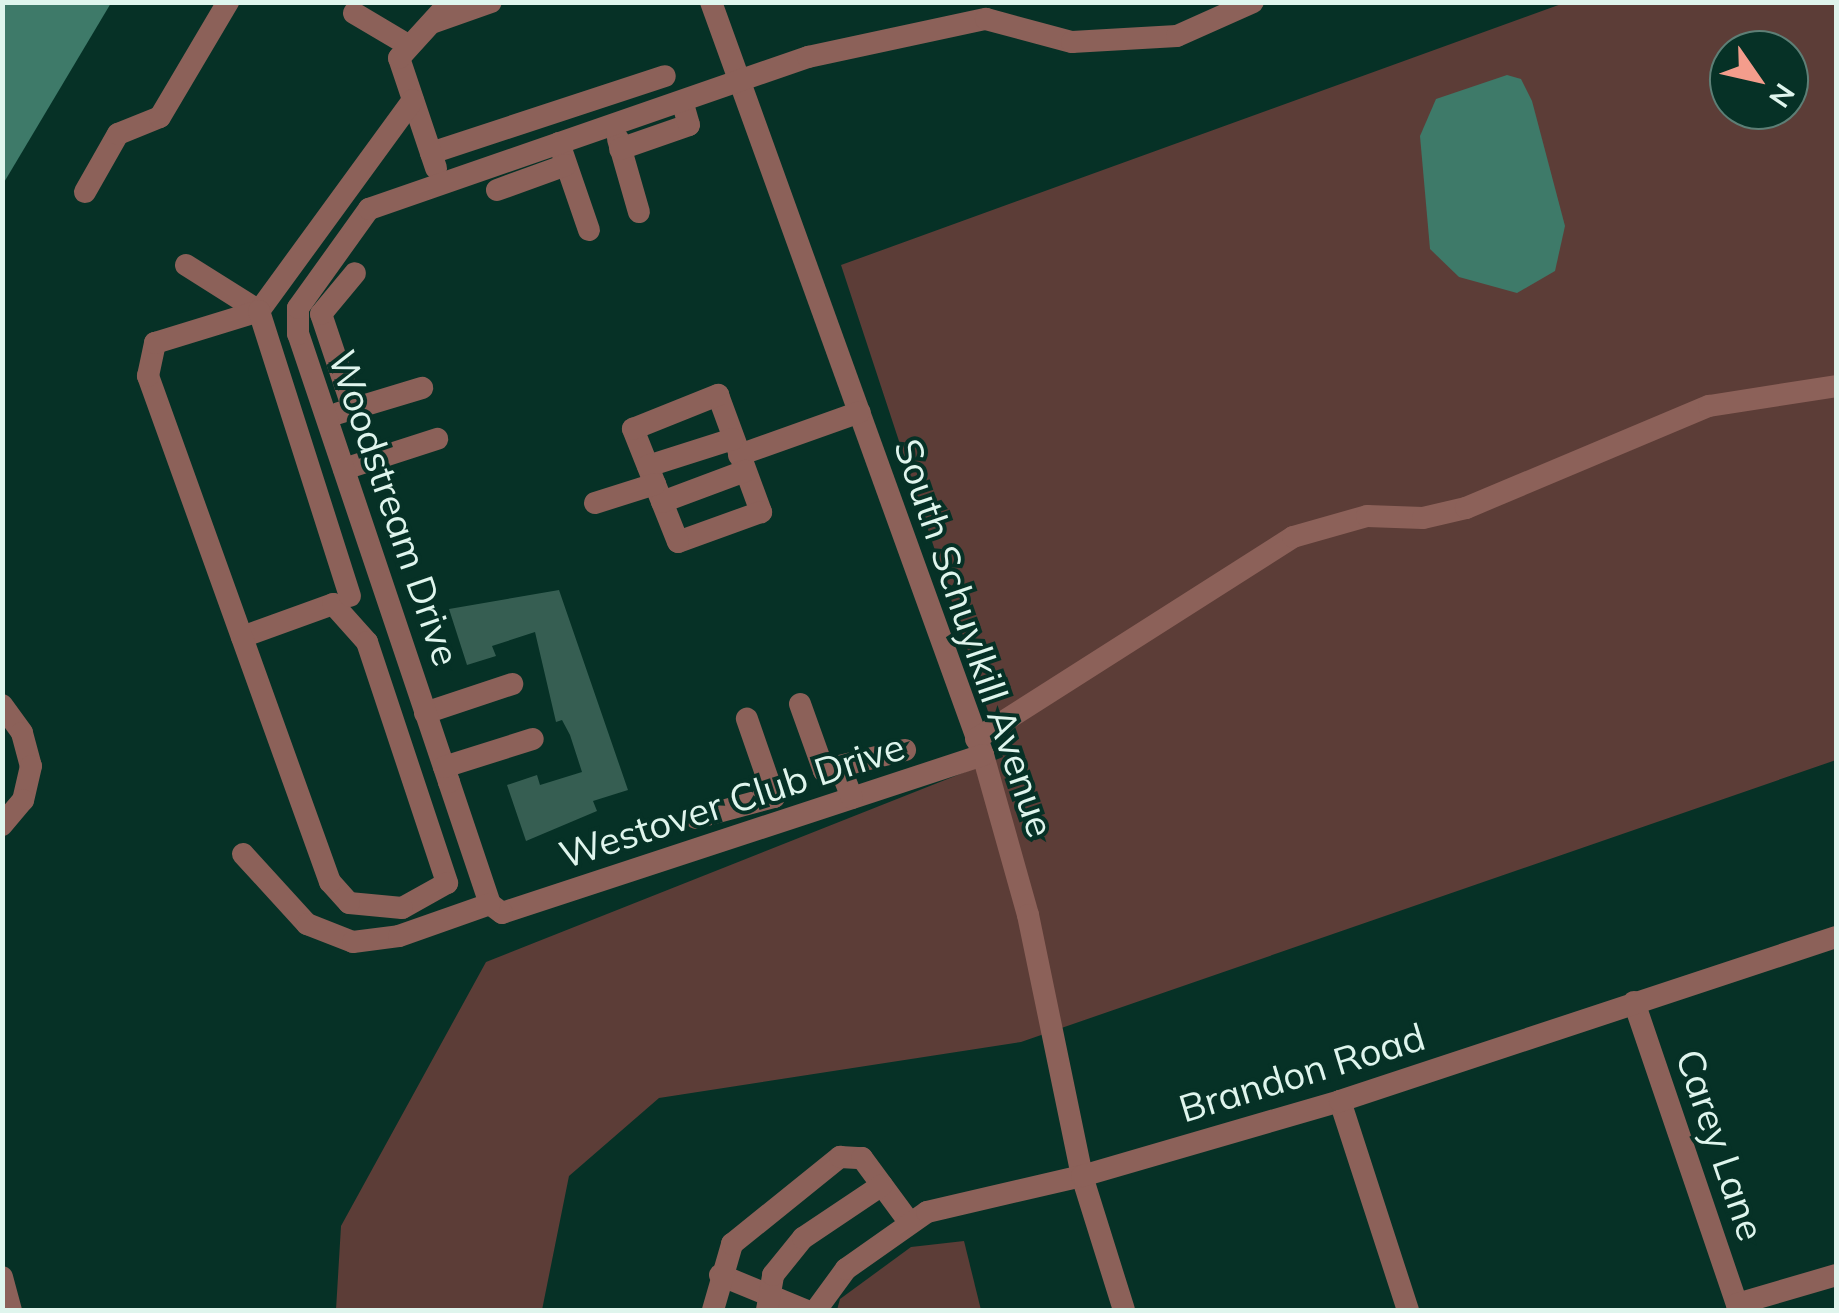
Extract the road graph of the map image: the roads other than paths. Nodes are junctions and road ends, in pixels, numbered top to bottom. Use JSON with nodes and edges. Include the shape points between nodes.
{"nodes":[{"id":1,"x":228,"y":2,"type":"edge"},
{"id":2,"x":491,"y":2,"type":"edge"},
{"id":3,"x":711,"y":2,"type":"edge"},
{"id":4,"x":1253,"y":2,"type":"edge"},
{"id":5,"x":986,"y":11,"type":"edge"},
{"id":6,"x":354,"y":13,"type":"dead end"},
{"id":7,"x":428,"y":18,"type":"edge"},
{"id":8,"x":665,"y":76,"type":"dead end"},
{"id":9,"x":744,"y":84,"type":"junction"},
{"id":10,"x":413,"y":100,"type":"junction"},
{"id":11,"x":682,"y":104,"type":"junction"},
{"id":12,"x":614,"y":126,"type":"junction"},
{"id":13,"x":620,"y":149,"type":"junction"},
{"id":14,"x":432,"y":153,"type":"junction"},
{"id":15,"x":562,"y":154,"type":"junction"},
{"id":16,"x":441,"y":180,"type":"junction"},
{"id":17,"x":498,"y":190,"type":"dead end"},
{"id":18,"x":85,"y":192,"type":"dead end"},
{"id":19,"x":639,"y":212,"type":"dead end"},
{"id":20,"x":589,"y":230,"type":"dead end"},
{"id":21,"x":186,"y":265,"type":"dead end"},
{"id":22,"x":356,"y":272,"type":"dead end"},
{"id":23,"x":259,"y":311,"type":"junction"},
{"id":24,"x":1836,"y":386,"type":"edge"},
{"id":25,"x":422,"y":388,"type":"dead end"},
{"id":26,"x":353,"y":409,"type":"junction"},
{"id":27,"x":860,"y":412,"type":"junction"},
{"id":28,"x":326,"y":417,"type":"junction"},
{"id":29,"x":437,"y":440,"type":"dead end"},
{"id":30,"x":739,"y":455,"type":"junction"},
{"id":31,"x":344,"y":469,"type":"junction"},
{"id":32,"x":655,"y":484,"type":"junction"},
{"id":33,"x":595,"y":503,"type":"dead end"},
{"id":34,"x":382,"y":582,"type":"junction"},
{"id":35,"x":342,"y":600,"type":"junction"},
{"id":36,"x":242,"y":637,"type":"junction"},
{"id":37,"x":512,"y":684,"type":"dead end"},
{"id":38,"x":800,"y":704,"type":"dead end"},
{"id":39,"x":2,"y":705,"type":"edge"},
{"id":40,"x":426,"y":712,"type":"junction"},
{"id":41,"x":747,"y":720,"type":"dead end"},
{"id":42,"x":533,"y":740,"type":"dead end"},
{"id":43,"x":980,"y":747,"type":"junction"},
{"id":44,"x":905,"y":750,"type":"dead end"},
{"id":45,"x":840,"y":766,"type":"junction"},
{"id":46,"x":446,"y":775,"type":"junction"},
{"id":47,"x":418,"y":796,"type":"junction"},
{"id":48,"x":852,"y":798,"type":"junction"},
{"id":49,"x":762,"y":800,"type":"junction"},
{"id":50,"x":696,"y":818,"type":"dead end"},
{"id":51,"x":2,"y":825,"type":"edge"},
{"id":52,"x":770,"y":825,"type":"junction"},
{"id":53,"x":243,"y":854,"type":"dead end"},
{"id":54,"x":496,"y":909,"type":"junction"},
{"id":55,"x":1836,"y":938,"type":"edge"},
{"id":56,"x":1634,"y":1002,"type":"junction"},
{"id":57,"x":1340,"y":1102,"type":"junction"},
{"id":58,"x":1082,"y":1176,"type":"junction"},
{"id":59,"x":882,"y":1185,"type":"junction"},
{"id":60,"x":910,"y":1223,"type":"junction"},
{"id":61,"x":1836,"y":1274,"type":"edge"},
{"id":62,"x":720,"y":1275,"type":"junction"},
{"id":63,"x":2,"y":1277,"type":"edge"},
{"id":64,"x":768,"y":1303,"type":"edge"},
{"id":65,"x":1738,"y":1307,"type":"edge"},
{"id":66,"x":11,"y":1310,"type":"edge"},
{"id":67,"x":712,"y":1310,"type":"edge"},
{"id":68,"x":805,"y":1310,"type":"edge"},
{"id":69,"x":816,"y":1310,"type":"edge"},
{"id":70,"x":1124,"y":1310,"type":"edge"},
{"id":71,"x":1408,"y":1310,"type":"edge"}],
"edges":[{"from":1,"to":18,"type":"street","via":[[160,117],[118,134]]},
{"from":2,"to":7,"type":"street"},
{"from":3,"to":9,"type":"street","name":"South Schuylkill Avenue"},
{"from":4,"to":5,"type":"street","via":[[1176,36],[1072,42]]},
{"from":5,"to":9,"type":"street","via":[[808,57]]},
{"from":6,"to":7,"type":"street"},
{"from":7,"to":10,"type":"street","via":[[399,58]]},
{"from":8,"to":14,"type":"street"},
{"from":9,"to":11,"type":"street"},
{"from":9,"to":27,"type":"street","name":"South Schuylkill Avenue"},
{"from":10,"to":14,"type":"street"},
{"from":10,"to":23,"type":"street"},
{"from":11,"to":12,"type":"street"},
{"from":11,"to":13,"type":"street","via":[[689,125]]},
{"from":12,"to":13,"type":"street"},
{"from":12,"to":15,"type":"street"},
{"from":13,"to":19,"type":"street"},
{"from":14,"to":16,"type":"street"},
{"from":15,"to":16,"type":"street"},
{"from":15,"to":17,"type":"street"},
{"from":15,"to":20,"type":"street"},
{"from":16,"to":28,"type":"street","name":"Woodstream Drive","via":[[369,209],[298,308],[298,334]]},
{"from":21,"to":23,"type":"street"},
{"from":22,"to":26,"type":"street","via":[[321,314]]},
{"from":23,"to":35,"type":"street"},
{"from":23,"to":36,"type":"street","via":[[155,343],[148,376]]},
{"from":24,"to":43,"type":"street","name":"Westover Club Drive","via":[[1710,406],[1466,508],[1423,518],[1367,516],[1293,538]]},
{"from":25,"to":26,"type":"street"},
{"from":26,"to":28,"type":"street"},
{"from":27,"to":30,"type":"street"},
{"from":27,"to":43,"type":"street","name":"South Schuylkill Avenue"},
{"from":28,"to":31,"type":"street","name":"Woodstream Drive"},
{"from":29,"to":31,"type":"street"},
{"from":30,"to":32,"type":"street"},
{"from":30,"to":32,"type":"street"},
{"from":30,"to":32,"type":"street","via":[[761,512],[678,542]]},
{"from":30,"to":32,"type":"street","via":[[718,395],[633,429]]},
{"from":31,"to":34,"type":"street","name":"Woodstream Drive"},
{"from":32,"to":33,"type":"street"},
{"from":34,"to":35,"type":"street"},
{"from":34,"to":40,"type":"street","name":"Woodstream Drive"},
{"from":35,"to":36,"type":"street"},
{"from":35,"to":47,"type":"street","via":[[368,642]]},
{"from":36,"to":47,"type":"street","via":[[330,882],[349,904],[402,908],[448,883]]},
{"from":37,"to":40,"type":"street"},
{"from":38,"to":45,"type":"street","via":[[824,771]]},
{"from":39,"to":51,"type":"street","via":[[22,733],[31,766],[23,800]]},
{"from":40,"to":46,"type":"street","name":"Woodstream Drive"},
{"from":41,"to":49,"type":"street","via":[[774,797]]},
{"from":42,"to":46,"type":"street"},
{"from":43,"to":48,"type":"street","name":"Westover Club Drive"},
{"from":43,"to":58,"type":"street","name":"South Schuylkill Avenue","via":[[1028,915]]},
{"from":44,"to":45,"type":"street"},
{"from":45,"to":48,"type":"street"},
{"from":46,"to":47,"type":"street"},
{"from":46,"to":54,"type":"street","name":"Woodstream Drive"},
{"from":48,"to":52,"type":"street","name":"Westover Club Drive"},
{"from":49,"to":50,"type":"street"},
{"from":49,"to":52,"type":"street"},
{"from":52,"to":54,"type":"street","name":"Westover Club Drive"},
{"from":53,"to":54,"type":"street","name":"Westover Club Drive","via":[[308,924],[353,942]]},
{"from":55,"to":56,"type":"street","name":"Brandon Road"},
{"from":56,"to":57,"type":"street","name":"Brandon Road"},
{"from":56,"to":65,"type":"street","name":"Carey Lane"},
{"from":57,"to":58,"type":"street","name":"Brandon Road"},
{"from":57,"to":71,"type":"street"},
{"from":58,"to":60,"type":"street","name":"Brandon Road","via":[[927,1212]]},
{"from":58,"to":70,"type":"street","name":"South Schuylkill Avenue"},
{"from":59,"to":60,"type":"street"},
{"from":59,"to":62,"type":"street","via":[[862,1158],[840,1157],[732,1244]]},
{"from":59,"to":64,"type":"street","via":[[803,1238],[774,1275]]},
{"from":60,"to":69,"type":"street","name":"Brandon Road","via":[[846,1269]]},
{"from":61,"to":65,"type":"street"},
{"from":62,"to":64,"type":"street"},
{"from":62,"to":67,"type":"street"},
{"from":63,"to":66,"type":"street"},
{"from":64,"to":68,"type":"street"}]}
